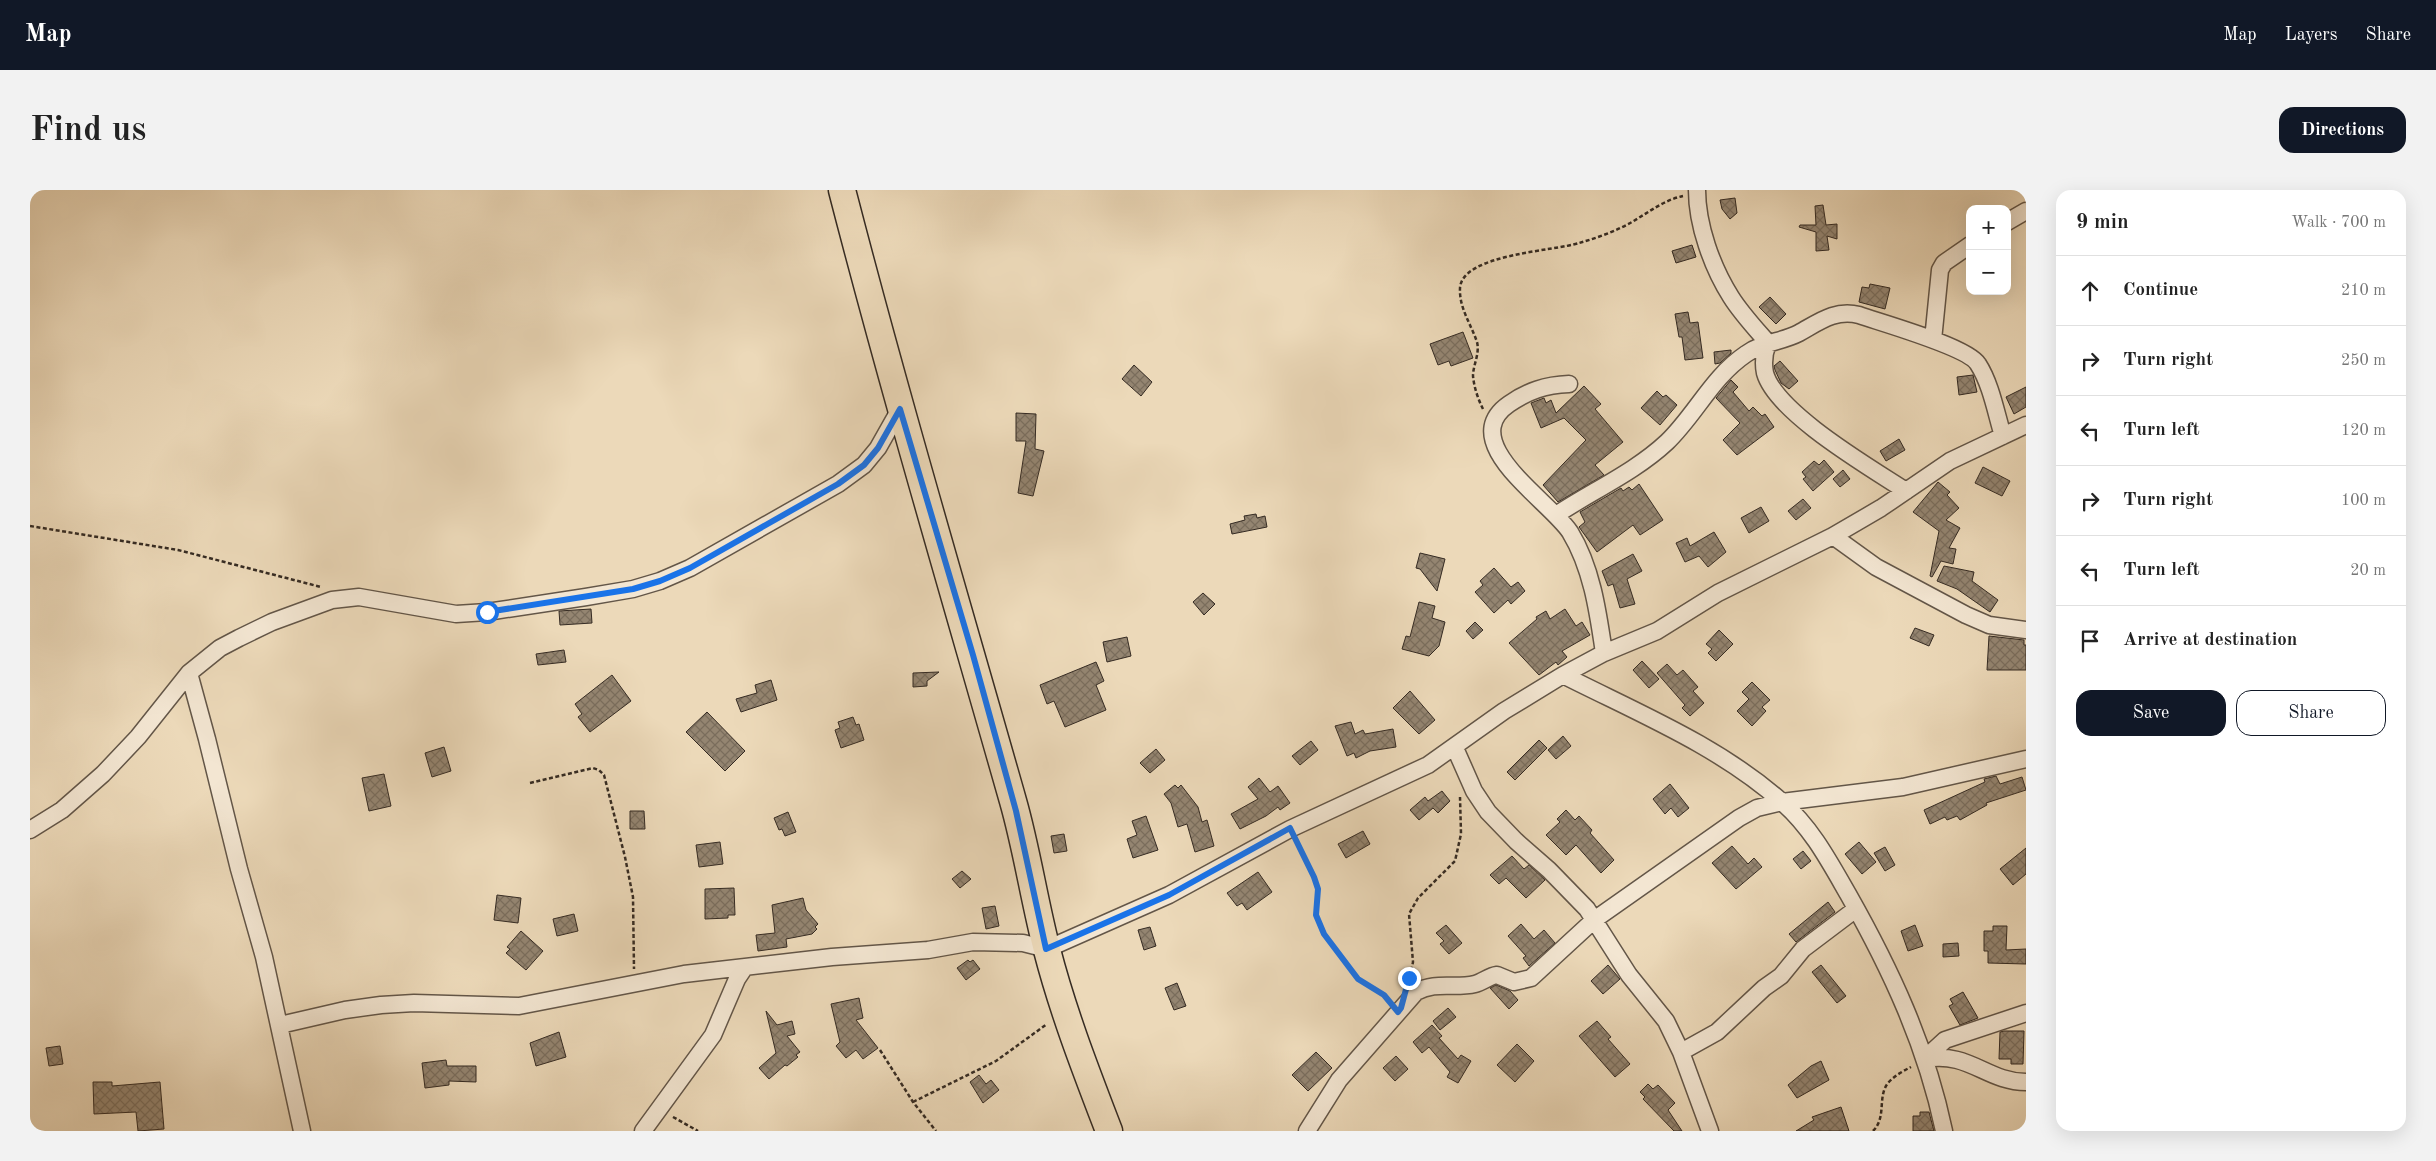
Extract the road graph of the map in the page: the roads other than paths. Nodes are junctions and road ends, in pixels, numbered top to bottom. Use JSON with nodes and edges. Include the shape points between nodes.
{"nodes":[{"id":1,"x":842,"y":190,"type":"edge"},
{"id":2,"x":1697,"y":192,"type":"edge"},
{"id":3,"x":2026,"y":211,"type":"edge"},
{"id":4,"x":2011,"y":220,"type":"edge"},
{"id":5,"x":1966,"y":248,"type":"edge"},
{"id":6,"x":1933,"y":340,"type":"junction"},
{"id":7,"x":1768,"y":343,"type":"junction"},
{"id":8,"x":1569,"y":384,"type":"dead end"},
{"id":9,"x":900,"y":409,"type":"junction"},
{"id":10,"x":2026,"y":425,"type":"edge"},
{"id":11,"x":2003,"y":436,"type":"junction"},
{"id":12,"x":1906,"y":491,"type":"junction"},
{"id":13,"x":1556,"y":515,"type":"junction"},
{"id":14,"x":1832,"y":536,"type":"junction"},
{"id":15,"x":2026,"y":630,"type":"edge"},
{"id":16,"x":1604,"y":653,"type":"junction"},
{"id":17,"x":189,"y":673,"type":"junction"},
{"id":18,"x":1563,"y":675,"type":"junction"},
{"id":19,"x":1454,"y":748,"type":"junction"},
{"id":20,"x":2026,"y":759,"type":"edge"},
{"id":21,"x":1811,"y":800,"type":"junction"},
{"id":22,"x":1782,"y":802,"type":"junction"},
{"id":23,"x":1804,"y":825,"type":"junction"},
{"id":24,"x":30,"y":830,"type":"edge"},
{"id":25,"x":1856,"y":909,"type":"junction"},
{"id":26,"x":1594,"y":920,"type":"junction"},
{"id":27,"x":1046,"y":949,"type":"junction"},
{"id":28,"x":745,"y":967,"type":"junction"},
{"id":29,"x":2026,"y":1013,"type":"edge"},
{"id":30,"x":280,"y":1025,"type":"junction"},
{"id":31,"x":1681,"y":1052,"type":"junction"},
{"id":32,"x":1928,"y":1058,"type":"junction"},
{"id":33,"x":2026,"y":1082,"type":"edge"},
{"id":34,"x":302,"y":1131,"type":"edge"},
{"id":35,"x":644,"y":1131,"type":"edge"},
{"id":36,"x":1108,"y":1131,"type":"edge"},
{"id":37,"x":1307,"y":1131,"type":"edge"},
{"id":38,"x":1710,"y":1131,"type":"edge"},
{"id":39,"x":1944,"y":1131,"type":"edge"}],
"edges":[{"from":1,"to":9,"type":"main road"},
{"from":2,"to":7,"type":"street","via":[[1702,227],[1719,273],[1731,297]]},
{"from":3,"to":4,"type":"street"},
{"from":5,"to":6,"type":"street","via":[[1944,263],[1940,270]]},
{"from":6,"to":7,"type":"street","via":[[1848,312],[1835,314],[1784,339]]},
{"from":6,"to":11,"type":"street","via":[[1973,357]]},
{"from":7,"to":12,"type":"street","via":[[1764,353],[1766,374],[1787,406],[1798,417]]},
{"from":7,"to":13,"type":"street","via":[[1748,352],[1727,369],[1667,442],[1624,474]]},
{"from":8,"to":13,"type":"street","via":[[1537,388],[1514,401],[1494,418],[1490,431],[1500,456]]},
{"from":9,"to":17,"type":"street","via":[[878,448],[864,465],[838,484],[690,568],[660,581],[586,597],[456,614],[359,597],[332,600],[239,638],[220,648]]},
{"from":9,"to":27,"type":"main road","via":[[1016,811]]},
{"from":10,"to":11,"type":"street"},
{"from":11,"to":12,"type":"street","via":[[1950,461]]},
{"from":12,"to":14,"type":"street"},
{"from":13,"to":16,"type":"street","via":[[1570,532],[1589,576]]},
{"from":14,"to":15,"type":"street","via":[[1876,567],[1966,615],[1989,625]]},
{"from":14,"to":16,"type":"street","via":[[1718,593],[1657,631]]},
{"from":16,"to":18,"type":"street"},
{"from":17,"to":24,"type":"street","via":[[138,737],[103,774],[62,810]]},
{"from":17,"to":30,"type":"street"},
{"from":18,"to":19,"type":"street","via":[[1518,702]]},
{"from":18,"to":22,"type":"street","via":[[1675,730],[1718,755]]},
{"from":19,"to":26,"type":"street","via":[[1474,792],[1488,812],[1575,895]]},
{"from":19,"to":27,"type":"street","via":[[1428,765],[1290,828],[1169,895]]},
{"from":20,"to":21,"type":"street","via":[[1903,787]]},
{"from":21,"to":22,"type":"street"},
{"from":21,"to":23,"type":"street","via":[[1803,814]]},
{"from":22,"to":23,"type":"street"},
{"from":22,"to":26,"type":"street","via":[[1757,808],[1739,818]]},
{"from":23,"to":25,"type":"street","via":[[1830,862]]},
{"from":25,"to":31,"type":"street","via":[[1803,949],[1787,971],[1717,1032]]},
{"from":25,"to":32,"type":"street","via":[[1899,992]]},
{"from":26,"to":31,"type":"street","via":[[1629,975],[1666,1022]]},
{"from":26,"to":37,"type":"street","via":[[1531,978],[1514,982],[1497,975],[1473,984],[1438,984],[1416,992],[1339,1080]]},
{"from":27,"to":28,"type":"street","via":[[1023,943],[973,942],[928,950]]},
{"from":27,"to":36,"type":"main road","via":[[1064,1010]]},
{"from":28,"to":30,"type":"street","via":[[684,974],[528,1005],[381,1005]]},
{"from":28,"to":35,"type":"street","via":[[713,1035]]},
{"from":29,"to":32,"type":"street","via":[[1945,1040]]},
{"from":30,"to":34,"type":"street"},
{"from":31,"to":38,"type":"street"},
{"from":32,"to":33,"type":"street","via":[[1961,1059],[2008,1080]]},
{"from":32,"to":39,"type":"street"}]}
